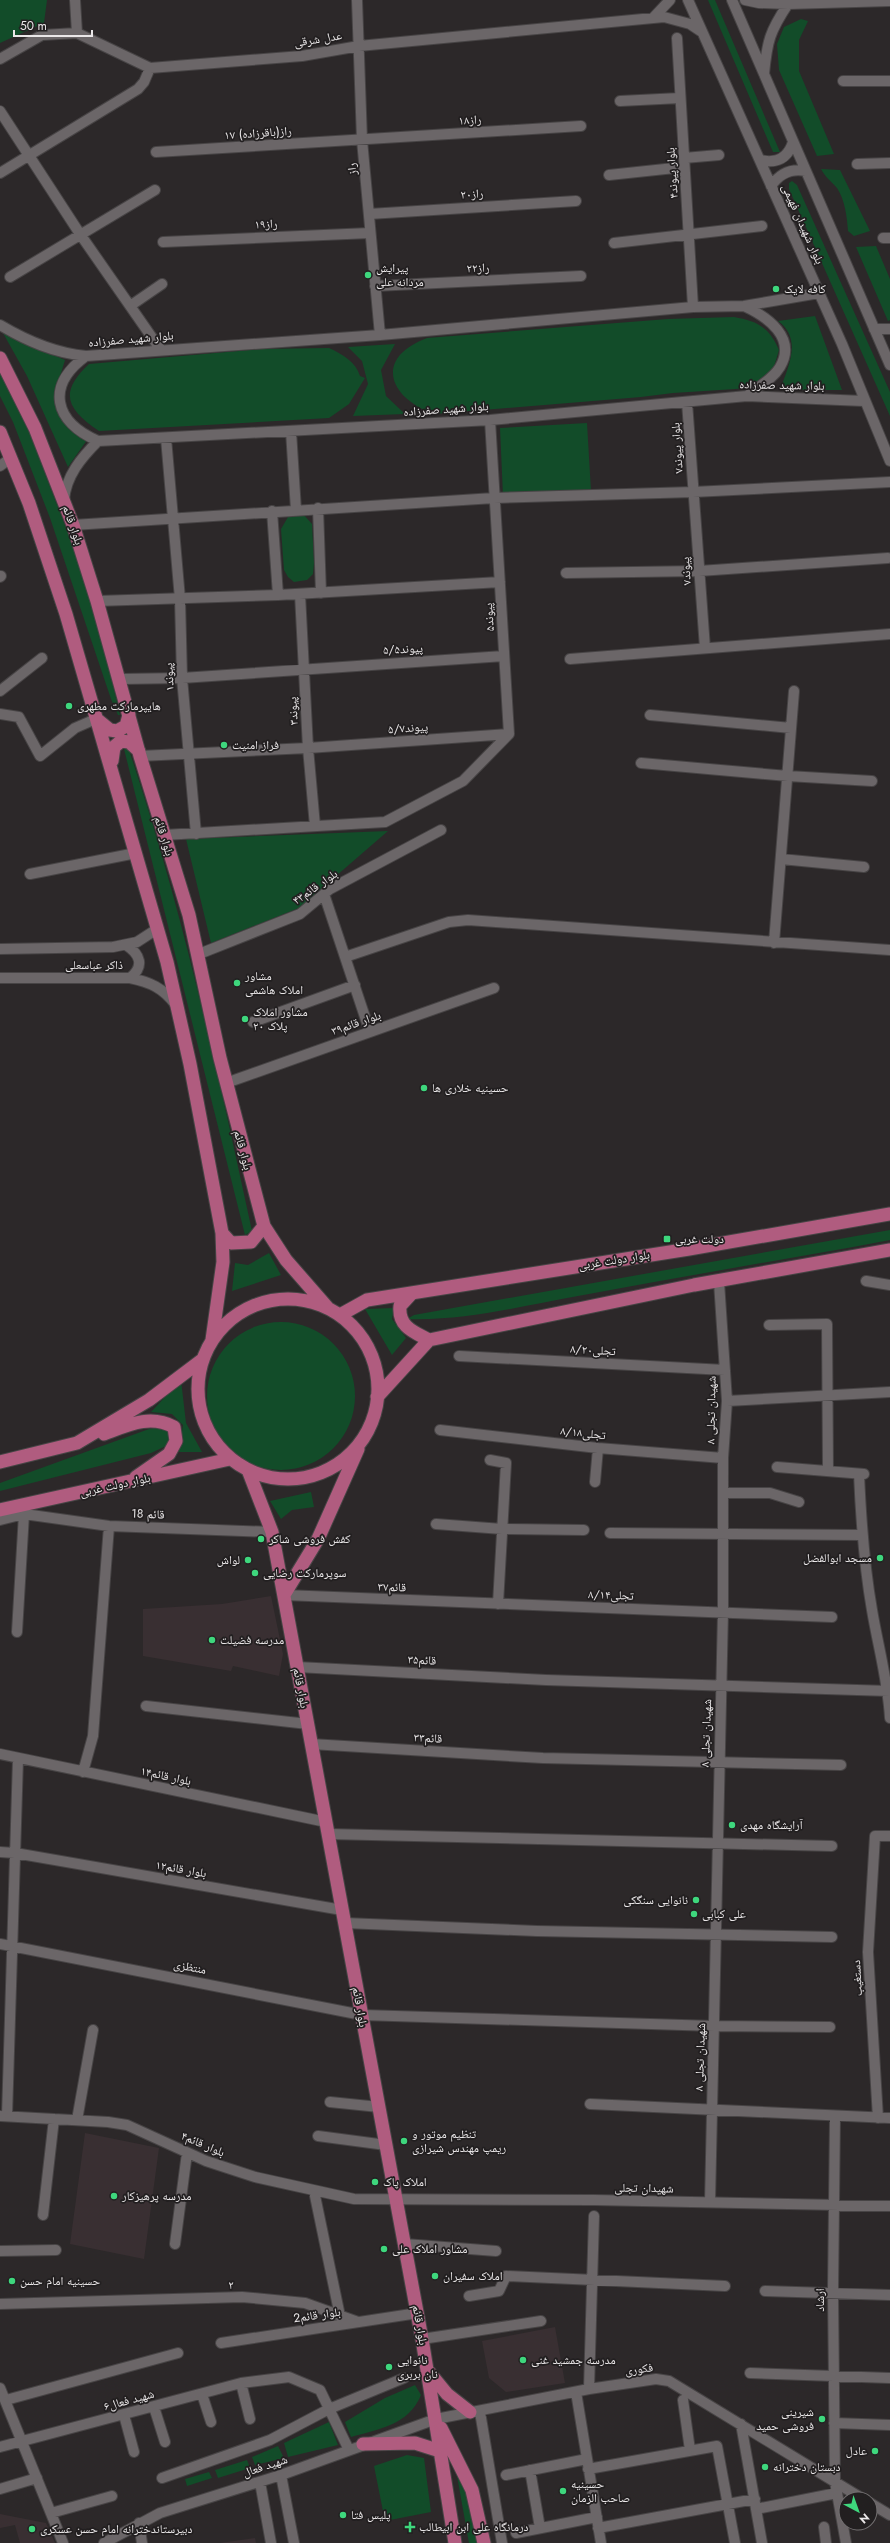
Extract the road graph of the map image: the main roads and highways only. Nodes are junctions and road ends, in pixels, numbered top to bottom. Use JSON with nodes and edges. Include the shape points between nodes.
{"nodes":[{"id":1,"x":0,"y":358,"type":"edge"},
{"id":2,"x":0,"y":432,"type":"edge"},
{"id":3,"x":129,"y":715,"type":"junction"},
{"id":4,"x":98,"y":720,"type":"junction"},
{"id":5,"x":139,"y":754,"type":"junction"},
{"id":6,"x":113,"y":770,"type":"junction"},
{"id":7,"x":890,"y":1214,"type":"edge"},
{"id":8,"x":264,"y":1226,"type":"junction"},
{"id":9,"x":222,"y":1233,"type":"junction"},
{"id":10,"x":890,"y":1250,"type":"edge"},
{"id":11,"x":412,"y":1293,"type":"junction"},
{"id":12,"x":327,"y":1308,"type":"junction"},
{"id":13,"x":340,"y":1314,"type":"junction"},
{"id":14,"x":212,"y":1340,"type":"junction"},
{"id":15,"x":430,"y":1340,"type":"junction"},
{"id":16,"x":202,"y":1360,"type":"junction"},
{"id":17,"x":377,"y":1397,"type":"junction"},
{"id":18,"x":364,"y":1437,"type":"junction"},
{"id":19,"x":76,"y":1444,"type":"junction"},
{"id":20,"x":230,"y":1458,"type":"junction"},
{"id":21,"x":0,"y":1462,"type":"edge"},
{"id":22,"x":248,"y":1470,"type":"junction"},
{"id":23,"x":128,"y":1482,"type":"junction"},
{"id":24,"x":0,"y":1510,"type":"edge"},
{"id":25,"x":284,"y":1595,"type":"junction"},
{"id":26,"x":428,"y":2371,"type":"junction"},
{"id":27,"x":475,"y":2412,"type":"road end"},
{"id":28,"x":436,"y":2419,"type":"junction"},
{"id":29,"x":363,"y":2444,"type":"road end"},
{"id":30,"x":440,"y":2451,"type":"junction"},
{"id":31,"x":455,"y":2543,"type":"edge"},
{"id":32,"x":484,"y":2543,"type":"edge"}],
"edges":[{"from":1,"to":3,"type":"main road","name":"بلوار قائم","via":[[35,428],[64,500],[97,601]]},
{"from":2,"to":4,"type":"main road","via":[[12,458],[66,614]]},
{"from":3,"to":4,"type":"main road","via":[[126,726],[117,731],[110,730]]},
{"from":3,"to":5,"type":"main road","name":"بلوار قائم"},
{"from":4,"to":6,"type":"main road"},
{"from":5,"to":6,"type":"main road","via":[[129,742],[117,743],[112,751]]},
{"from":5,"to":8,"type":"main road","name":"بلوار قائم","via":[[198,954],[226,1083]]},
{"from":6,"to":9,"type":"main road","via":[[177,1006]]},
{"from":7,"to":11,"type":"main road","name":"بلوار دولت غربی"},
{"from":8,"to":9,"type":"main road","via":[[251,1242],[231,1243]]},
{"from":8,"to":12,"type":"main road","name":"بلوار قائم","via":[[286,1260]]},
{"from":9,"to":14,"type":"main road","via":[[223,1262]]},
{"from":10,"to":15,"type":"main road"},
{"from":11,"to":13,"type":"main road","name":"بلوار دولت غربی","via":[[367,1300]]},
{"from":11,"to":15,"type":"main road","via":[[400,1306],[401,1319],[409,1329]]},
{"from":12,"to":13,"type":"main road"},
{"from":12,"to":14,"type":"main road","via":[[306,1301],[285,1299],[263,1302],[232,1319]]},
{"from":13,"to":17,"type":"main road","via":[[360,1335],[371,1354],[377,1375]]},
{"from":14,"to":16,"type":"main road"},
{"from":15,"to":17,"type":"main road"},
{"from":16,"to":19,"type":"main road","via":[[149,1400]]},
{"from":16,"to":20,"type":"main road","via":[[198,1381],[199,1403],[204,1424],[215,1443]]},
{"from":17,"to":18,"type":"main road","via":[[373,1418]]},
{"from":18,"to":22,"type":"main road","via":[[350,1454],[338,1463],[312,1476],[291,1479],[269,1477]]},
{"from":18,"to":25,"type":"main road","via":[[318,1539]]},
{"from":19,"to":21,"type":"main road"},
{"from":19,"to":23,"type":"main road","via":[[133,1424],[161,1420],[174,1427],[176,1441],[168,1454]]},
{"from":20,"to":22,"type":"main road"},
{"from":20,"to":23,"type":"main road","name":"بلوار دولت غربی"},
{"from":22,"to":25,"type":"main road","name":"بلوار قائم","via":[[272,1532]]},
{"from":23,"to":24,"type":"main road","name":"بلوار دولت غربی"},
{"from":25,"to":26,"type":"main road","name":"بلوار قائم"},
{"from":26,"to":27,"type":"main road","via":[[447,2394]]},
{"from":26,"to":28,"type":"main road","name":"بلوار قائم"},
{"from":28,"to":30,"type":"main road","name":"بلوار قائم"},
{"from":28,"to":32,"type":"main road","name":"بلوار قائم","via":[[472,2490]]},
{"from":29,"to":30,"type":"main road","via":[[416,2443]]},
{"from":30,"to":31,"type":"main road","name":"بلوار قائم"}]}
